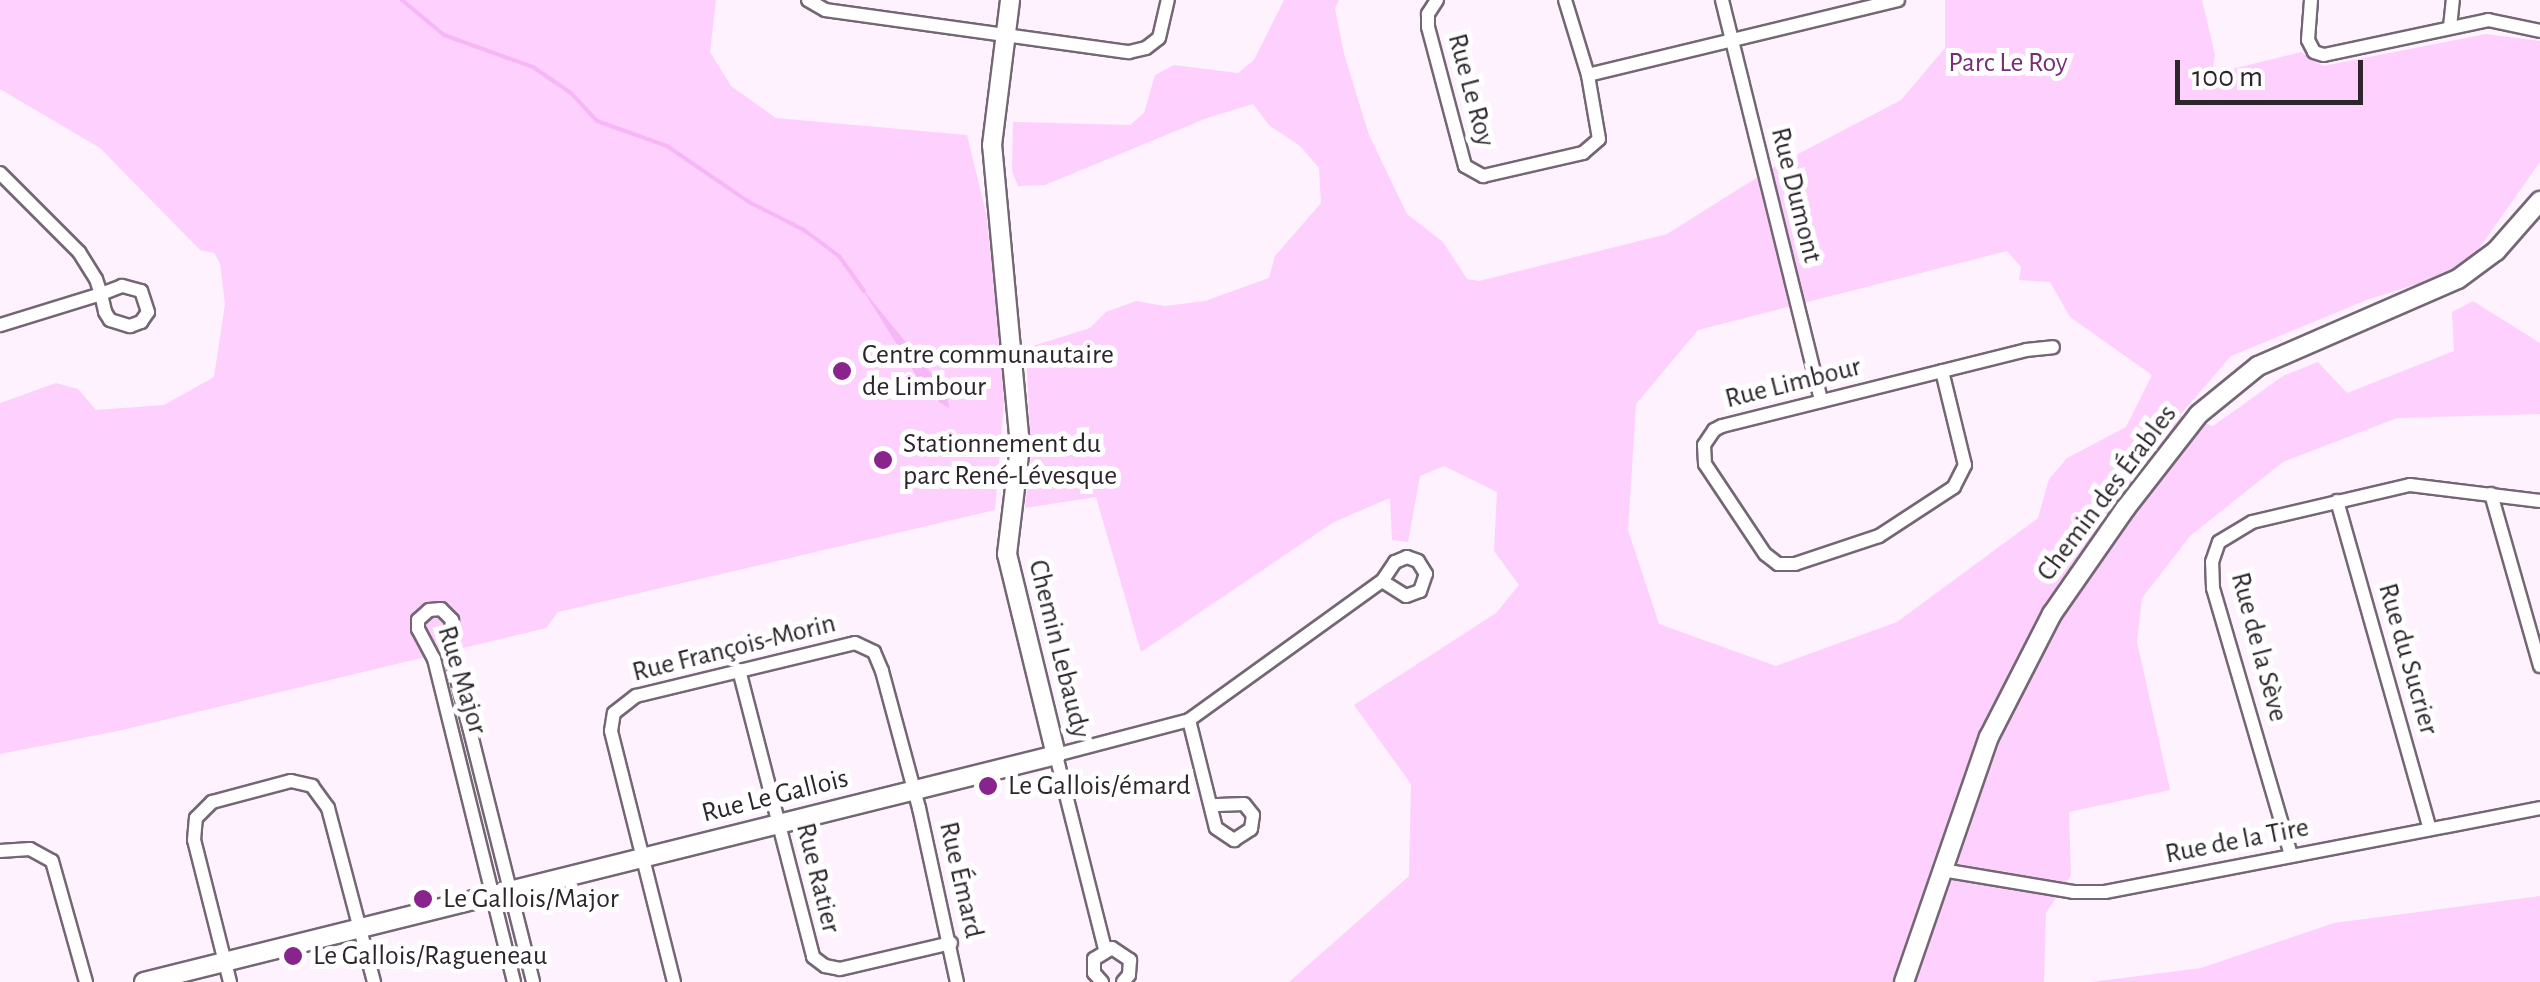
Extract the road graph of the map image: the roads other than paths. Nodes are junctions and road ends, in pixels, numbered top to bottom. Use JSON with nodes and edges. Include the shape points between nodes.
{"nodes":[{"id":1,"x":808,"y":0,"type":"edge"},
{"id":2,"x":1010,"y":0,"type":"edge"},
{"id":3,"x":1168,"y":0,"type":"edge"},
{"id":4,"x":1437,"y":0,"type":"edge"},
{"id":5,"x":1565,"y":0,"type":"edge"},
{"id":6,"x":1722,"y":0,"type":"edge"},
{"id":7,"x":1898,"y":0,"type":"edge"},
{"id":8,"x":2311,"y":0,"type":"edge"},
{"id":9,"x":2453,"y":0,"type":"edge"},
{"id":10,"x":2450,"y":27,"type":"junction"},
{"id":11,"x":2540,"y":31,"type":"edge"},
{"id":12,"x":1006,"y":32,"type":"junction"},
{"id":13,"x":1732,"y":39,"type":"junction"},
{"id":14,"x":1588,"y":75,"type":"junction"},
{"id":15,"x":0,"y":173,"type":"edge"},
{"id":16,"x":2540,"y":201,"type":"edge"},
{"id":17,"x":0,"y":325,"type":"edge"},
{"id":18,"x":2054,"y":347,"type":"dead end"},
{"id":19,"x":1942,"y":371,"type":"junction"},
{"id":20,"x":1821,"y":402,"type":"junction"},
{"id":21,"x":2491,"y":494,"type":"junction"},
{"id":22,"x":2337,"y":501,"type":"junction"},
{"id":23,"x":2540,"y":501,"type":"edge"},
{"id":24,"x":1382,"y":582,"type":"dead end"},
{"id":25,"x":2540,"y":666,"type":"edge"},
{"id":26,"x":739,"y":670,"type":"junction"},
{"id":27,"x":1189,"y":720,"type":"junction"},
{"id":28,"x":1056,"y":755,"type":"junction"},
{"id":29,"x":914,"y":790,"type":"junction"},
{"id":30,"x":1211,"y":805,"type":"dead end"},
{"id":31,"x":2540,"y":808,"type":"edge"},
{"id":32,"x":779,"y":823,"type":"junction"},
{"id":33,"x":2430,"y":830,"type":"junction"},
{"id":34,"x":0,"y":851,"type":"edge"},
{"id":35,"x":2291,"y":856,"type":"junction"},
{"id":36,"x":643,"y":857,"type":"junction"},
{"id":37,"x":1942,"y":870,"type":"junction"},
{"id":38,"x":502,"y":892,"type":"junction"},
{"id":39,"x":360,"y":928,"type":"junction"},
{"id":40,"x":951,"y":942,"type":"junction"},
{"id":41,"x":1105,"y":949,"type":"junction"},
{"id":42,"x":224,"y":962,"type":"junction"},
{"id":43,"x":86,"y":982,"type":"edge"},
{"id":44,"x":144,"y":982,"type":"edge"},
{"id":45,"x":230,"y":982,"type":"edge"},
{"id":46,"x":374,"y":982,"type":"edge"},
{"id":47,"x":514,"y":982,"type":"edge"},
{"id":48,"x":532,"y":982,"type":"edge"},
{"id":49,"x":674,"y":982,"type":"edge"},
{"id":50,"x":957,"y":982,"type":"edge"},
{"id":51,"x":1102,"y":982,"type":"edge"},
{"id":52,"x":1124,"y":982,"type":"edge"},
{"id":53,"x":1904,"y":982,"type":"edge"}],
"edges":[{"from":1,"to":12,"type":"street","via":[[825,10]]},
{"from":2,"to":12,"type":"street","name":"Chemin Lebaudy"},
{"from":3,"to":12,"type":"street","via":[[1159,38],[1138,51]]},
{"from":4,"to":14,"type":"street","name":"Rue Le Roy","via":[[1428,27],[1462,158],[1475,175],[1595,145],[1600,133]]},
{"from":5,"to":14,"type":"street","name":"Rue Le Roy"},
{"from":6,"to":13,"type":"street","name":"Rue Dumont"},
{"from":7,"to":13,"type":"street"},
{"from":8,"to":10,"type":"street","via":[[2308,40],[2324,55]]},
{"from":9,"to":10,"type":"street"},
{"from":10,"to":11,"type":"street","via":[[2488,20]]},
{"from":12,"to":28,"type":"street","name":"Chemin Lebaudy","via":[[992,145],[1020,446],[1007,554]]},
{"from":13,"to":14,"type":"street"},
{"from":13,"to":20,"type":"street","name":"Rue Dumont"},
{"from":15,"to":17,"type":"street","via":[[71,241],[101,294]]},
{"from":16,"to":37,"type":"street","name":"Chemin des Érables","via":[[2496,252],[2458,279],[2258,366],[2199,414],[2052,614],[1989,737]]},
{"from":18,"to":19,"type":"street","name":"Rue Limbour"},
{"from":19,"to":20,"type":"street","name":"Rue Limbour"},
{"from":19,"to":20,"type":"street","name":"Rue Limbour","via":[[1964,456],[1964,473],[1954,487],[1890,532],[1778,564],[1764,554],[1710,472],[1704,445],[1722,426]]},
{"from":21,"to":22,"type":"street","name":"Rue de la Sève","via":[[2410,484]]},
{"from":21,"to":23,"type":"street","name":"Rue de la Sève"},
{"from":21,"to":25,"type":"street"},
{"from":22,"to":33,"type":"street","name":"Rue du Sucrier"},
{"from":22,"to":35,"type":"street","name":"Rue de la Sève","via":[[2238,527],[2219,542],[2212,562],[2213,588]]},
{"from":24,"to":27,"type":"street","name":"Rue Le Gallois"},
{"from":26,"to":29,"type":"street","name":"Rue François-Morin","via":[[845,643],[865,646],[879,661]]},
{"from":26,"to":32,"type":"street","name":"Rue Ratier"},
{"from":26,"to":36,"type":"street","name":"Rue François-Morin","via":[[636,696],[614,713],[611,731]]},
{"from":27,"to":28,"type":"street","name":"Rue Le Gallois"},
{"from":27,"to":30,"type":"street"},
{"from":28,"to":29,"type":"street","name":"Rue Le Gallois"},
{"from":28,"to":41,"type":"street","name":"Chemin Lebaudy"},
{"from":29,"to":32,"type":"street","name":"Rue Le Gallois"},
{"from":29,"to":40,"type":"street","name":"Rue Émard"},
{"from":31,"to":33,"type":"street","name":"Rue de la Tire"},
{"from":32,"to":36,"type":"street","name":"Rue Le Gallois"},
{"from":32,"to":40,"type":"street","name":"Rue Ratier","via":[[809,948],[825,966],[851,968]]},
{"from":33,"to":35,"type":"street","name":"Rue de la Tire"},
{"from":34,"to":43,"type":"street","via":[[30,849],[52,862]]},
{"from":35,"to":37,"type":"street","name":"Rue de la Tire","via":[[2105,892]]},
{"from":36,"to":38,"type":"street","name":"Rue Le Gallois"},
{"from":36,"to":49,"type":"street"},
{"from":37,"to":53,"type":"street","name":"Chemin des Érables"},
{"from":38,"to":38,"type":"street","name":"Rue Major","via":[[450,651],[452,620],[442,609],[429,610],[418,629],[434,659]]},
{"from":38,"to":39,"type":"street","name":"Rue Le Gallois"},
{"from":38,"to":47,"type":"street","name":"Rue Major"},
{"from":38,"to":48,"type":"street","name":"Rue Major"},
{"from":39,"to":42,"type":"street","name":"Rue Le Gallois"},
{"from":39,"to":42,"type":"street","via":[[328,808],[312,786],[292,781],[212,802],[196,818],[194,840]]},
{"from":39,"to":46,"type":"street"},
{"from":40,"to":50,"type":"street","name":"Rue Émard"},
{"from":41,"to":51,"type":"street","name":"Chemin Lebaudy","via":[[1093,965]]},
{"from":41,"to":52,"type":"street","name":"Chemin Lebaudy","via":[[1130,960]]},
{"from":42,"to":44,"type":"street","name":"Rue Le Gallois"},
{"from":42,"to":45,"type":"street"}]}
